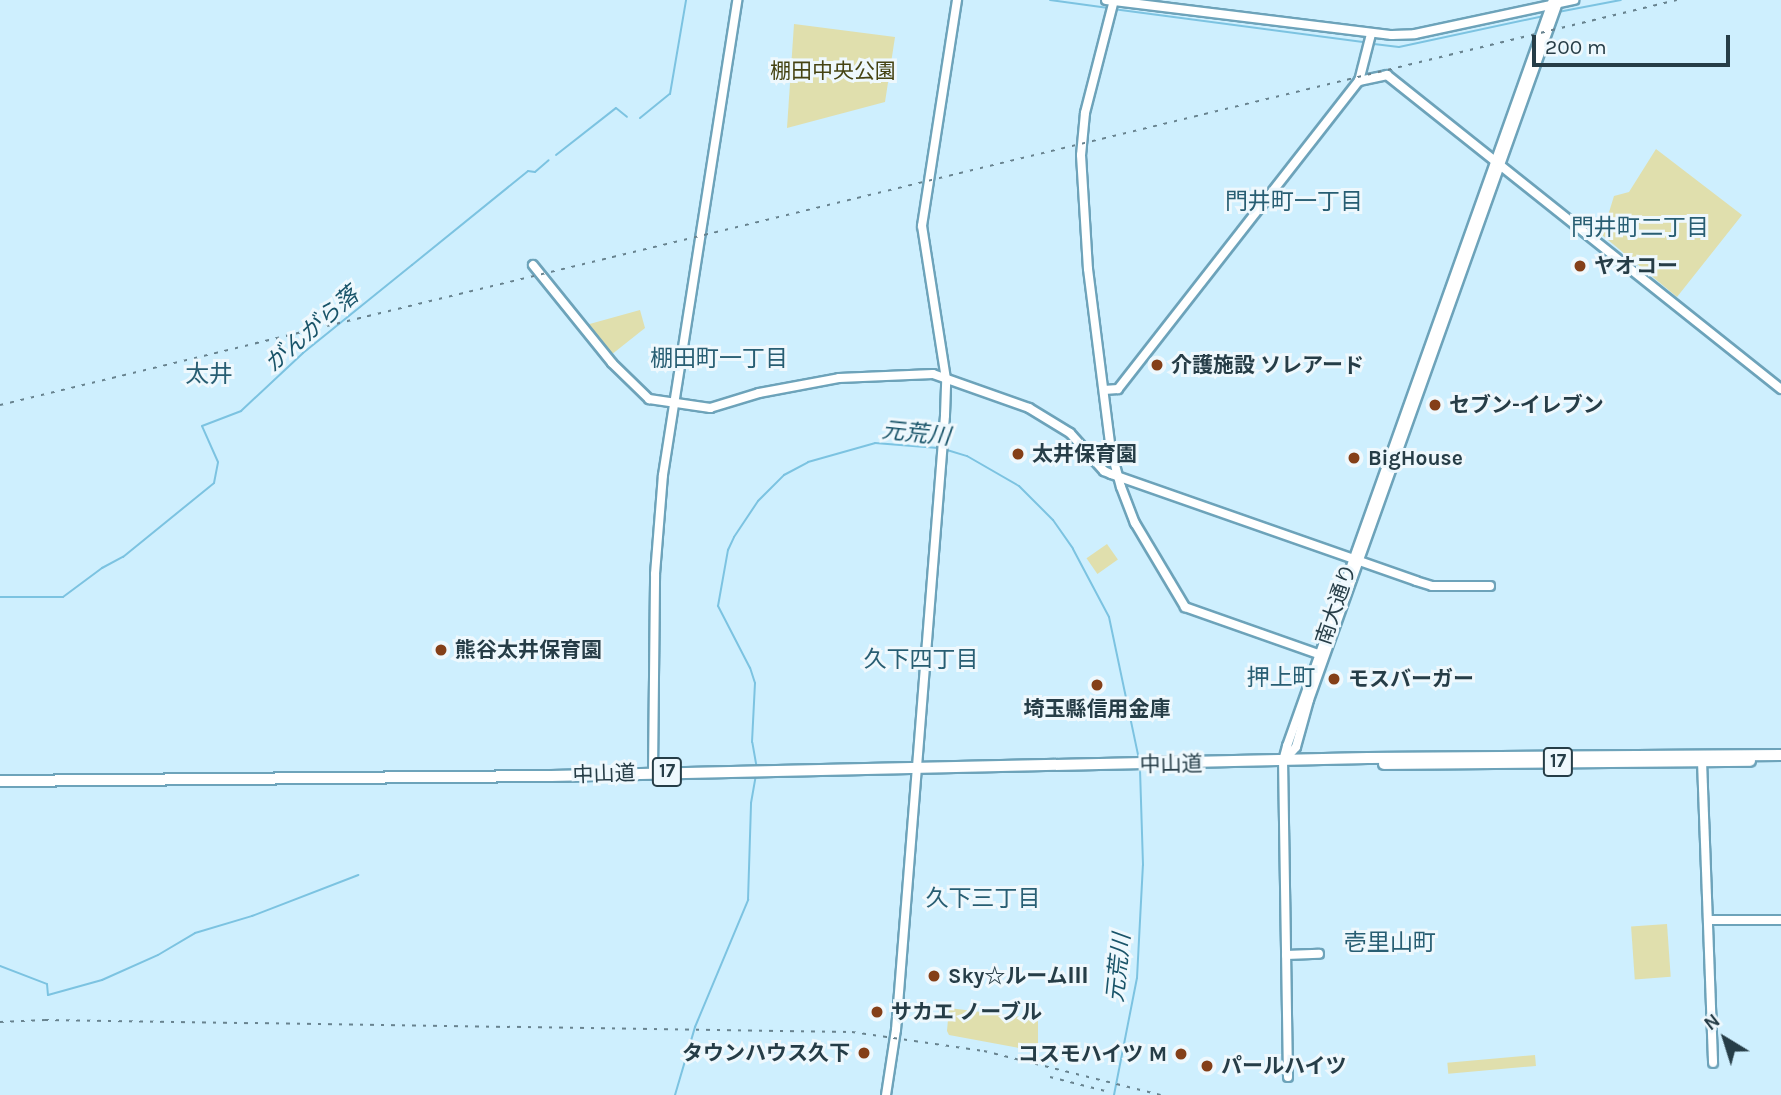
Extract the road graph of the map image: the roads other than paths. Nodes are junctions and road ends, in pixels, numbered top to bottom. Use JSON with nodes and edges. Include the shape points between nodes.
{"nodes":[{"id":1,"x":737,"y":0,"type":"edge"},
{"id":2,"x":957,"y":0,"type":"edge"},
{"id":3,"x":1112,"y":0,"type":"edge"},
{"id":4,"x":1574,"y":0,"type":"edge"},
{"id":5,"x":1553,"y":8,"type":"edge"},
{"id":6,"x":1371,"y":34,"type":"junction"},
{"id":7,"x":1359,"y":81,"type":"junction"},
{"id":8,"x":1498,"y":162,"type":"junction"},
{"id":9,"x":533,"y":265,"type":"dead end"},
{"id":10,"x":946,"y":379,"type":"junction"},
{"id":11,"x":1781,"y":389,"type":"edge"},
{"id":12,"x":1104,"y":390,"type":"junction"},
{"id":13,"x":674,"y":402,"type":"junction"},
{"id":14,"x":1118,"y":475,"type":"junction"},
{"id":15,"x":1355,"y":558,"type":"junction"},
{"id":16,"x":1490,"y":586,"type":"dead end"},
{"id":17,"x":1323,"y":655,"type":"junction"},
{"id":18,"x":1781,"y":755,"type":"edge"},
{"id":19,"x":1334,"y":760,"type":"junction"},
{"id":20,"x":1283,"y":761,"type":"junction"},
{"id":21,"x":1702,"y":761,"type":"junction"},
{"id":22,"x":1781,"y":761,"type":"edge"},
{"id":23,"x":917,"y":768,"type":"junction"},
{"id":24,"x":653,"y":773,"type":"junction"},
{"id":25,"x":0,"y":781,"type":"edge"},
{"id":26,"x":1709,"y":920,"type":"junction"},
{"id":27,"x":1781,"y":920,"type":"edge"},
{"id":28,"x":1319,"y":954,"type":"dead end"},
{"id":29,"x":1286,"y":955,"type":"junction"},
{"id":30,"x":1713,"y":1063,"type":"dead end"},
{"id":31,"x":1287,"y":1077,"type":"dead end"},
{"id":32,"x":886,"y":1095,"type":"edge"}],
"edges":[{"from":1,"to":13,"type":"street"},
{"from":2,"to":10,"type":"street","via":[[922,226]]},
{"from":3,"to":6,"type":"street"},
{"from":3,"to":12,"type":"street","via":[[1081,148],[1088,269]]},
{"from":4,"to":5,"type":"street"},
{"from":5,"to":6,"type":"street","via":[[1415,34]]},
{"from":5,"to":8,"type":"street","name":"南大通り"},
{"from":6,"to":7,"type":"street"},
{"from":7,"to":8,"type":"street","via":[[1387,75]]},
{"from":7,"to":12,"type":"street","via":[[1118,389]]},
{"from":8,"to":11,"type":"street"},
{"from":8,"to":15,"type":"street","name":"南大通り"},
{"from":9,"to":13,"type":"street","via":[[644,397]]},
{"from":10,"to":13,"type":"street","via":[[925,374],[839,377],[710,408]]},
{"from":10,"to":14,"type":"street","via":[[1029,408],[1070,433],[1104,471]]},
{"from":10,"to":23,"type":"street"},
{"from":12,"to":14,"type":"street"},
{"from":13,"to":24,"type":"street","via":[[656,567]]},
{"from":14,"to":15,"type":"street"},
{"from":14,"to":17,"type":"street","via":[[1135,523],[1185,607]]},
{"from":15,"to":16,"type":"street","via":[[1433,586]]},
{"from":15,"to":17,"type":"street","name":"南大通り"},
{"from":17,"to":20,"type":"street","name":"南大通り","via":[[1301,700]]},
{"from":18,"to":19,"type":"highway","name":"中山道","number":"17"},
{"from":19,"to":20,"type":"highway","name":"中山道","number":"17"},
{"from":19,"to":21,"type":"highway","name":"中山道","number":"17","via":[[1368,764]]},
{"from":20,"to":23,"type":"highway","name":"中山道","number":"17"},
{"from":20,"to":29,"type":"street","name":"南大通り"},
{"from":21,"to":22,"type":"highway","name":"中山道","number":"17"},
{"from":21,"to":26,"type":"street"},
{"from":23,"to":24,"type":"highway","name":"中山道","number":"17"},
{"from":23,"to":32,"type":"street","via":[[896,1030]]},
{"from":24,"to":25,"type":"highway","name":"中山道","number":"17"},
{"from":26,"to":27,"type":"street"},
{"from":26,"to":30,"type":"street"},
{"from":28,"to":29,"type":"street"},
{"from":29,"to":31,"type":"street","name":"南大通り"}]}
